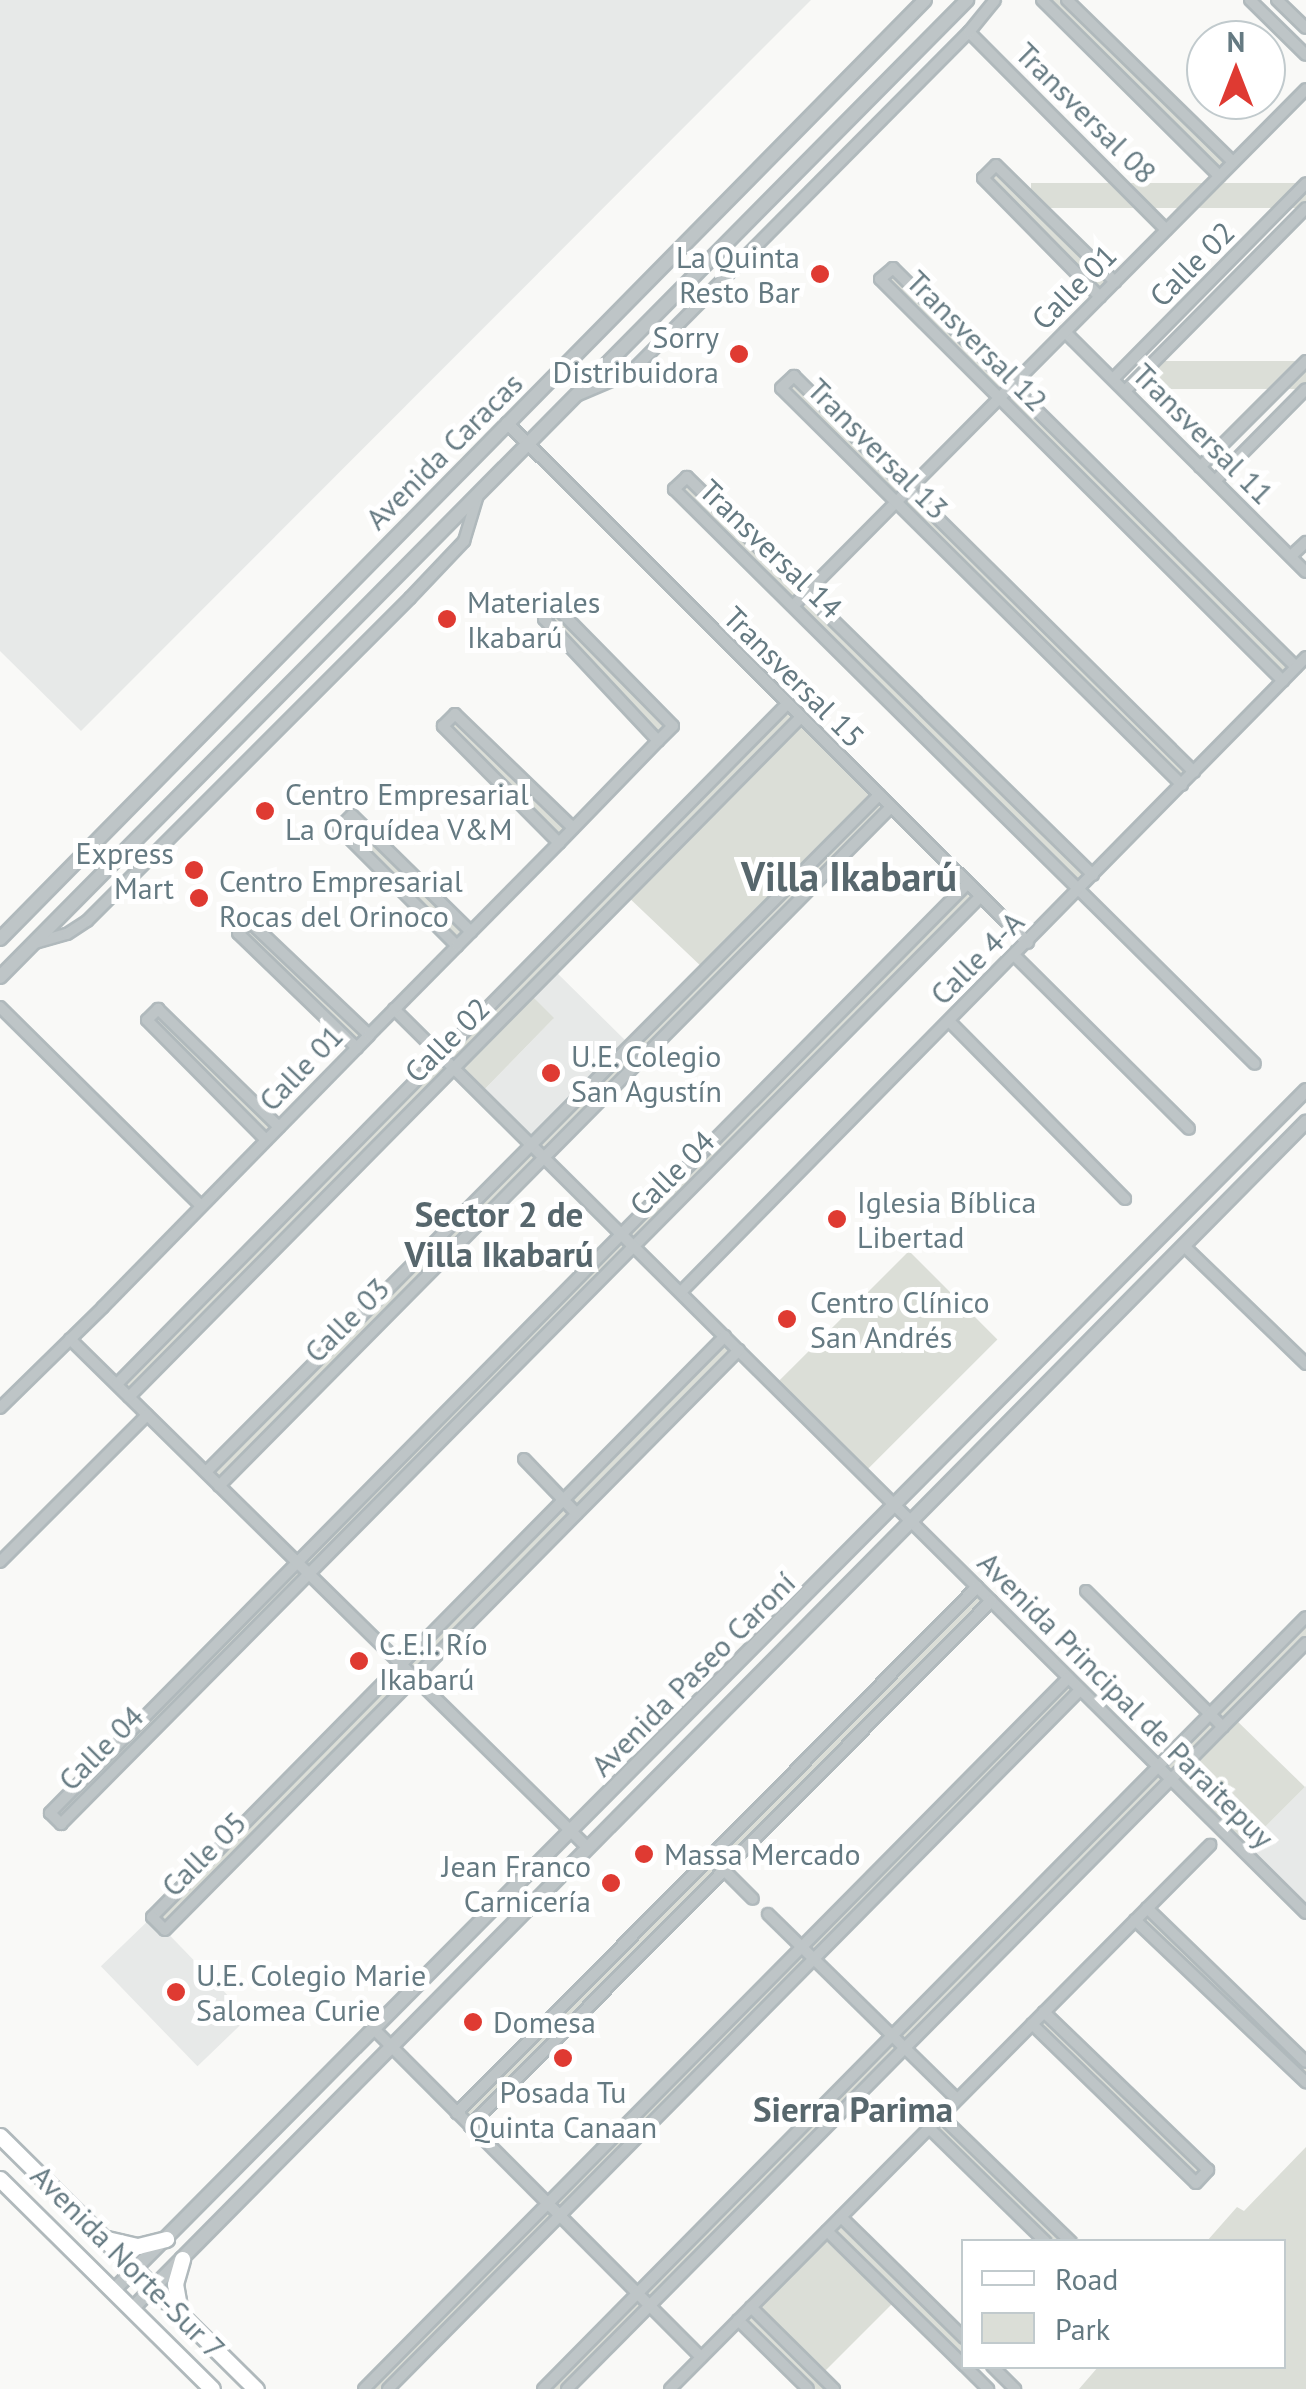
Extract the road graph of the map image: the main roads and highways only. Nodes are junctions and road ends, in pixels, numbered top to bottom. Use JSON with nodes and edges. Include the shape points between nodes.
{"nodes":[{"id":1,"x":0,"y":2136,"type":"edge"},
{"id":2,"x":0,"y":2179,"type":"edge"},
{"id":3,"x":100,"y":2236,"type":"junction"},
{"id":4,"x":166,"y":2239,"type":"road end"},
{"id":5,"x":182,"y":2259,"type":"road end"},
{"id":6,"x":182,"y":2316,"type":"junction"},
{"id":7,"x":212,"y":2389,"type":"edge"},
{"id":8,"x":256,"y":2389,"type":"edge"}],
"edges":[{"from":1,"to":3,"type":"main road","name":"Avenida Norte-Sur 7"},
{"from":2,"to":7,"type":"main road","name":"Avenida Norte-Sur 7"},
{"from":3,"to":4,"type":"main road","via":[[138,2246]]},
{"from":3,"to":6,"type":"main road","name":"Avenida Norte-Sur 7"},
{"from":5,"to":6,"type":"main road","via":[[175,2290]]},
{"from":6,"to":8,"type":"main road","name":"Avenida Norte-Sur 7"}]}
